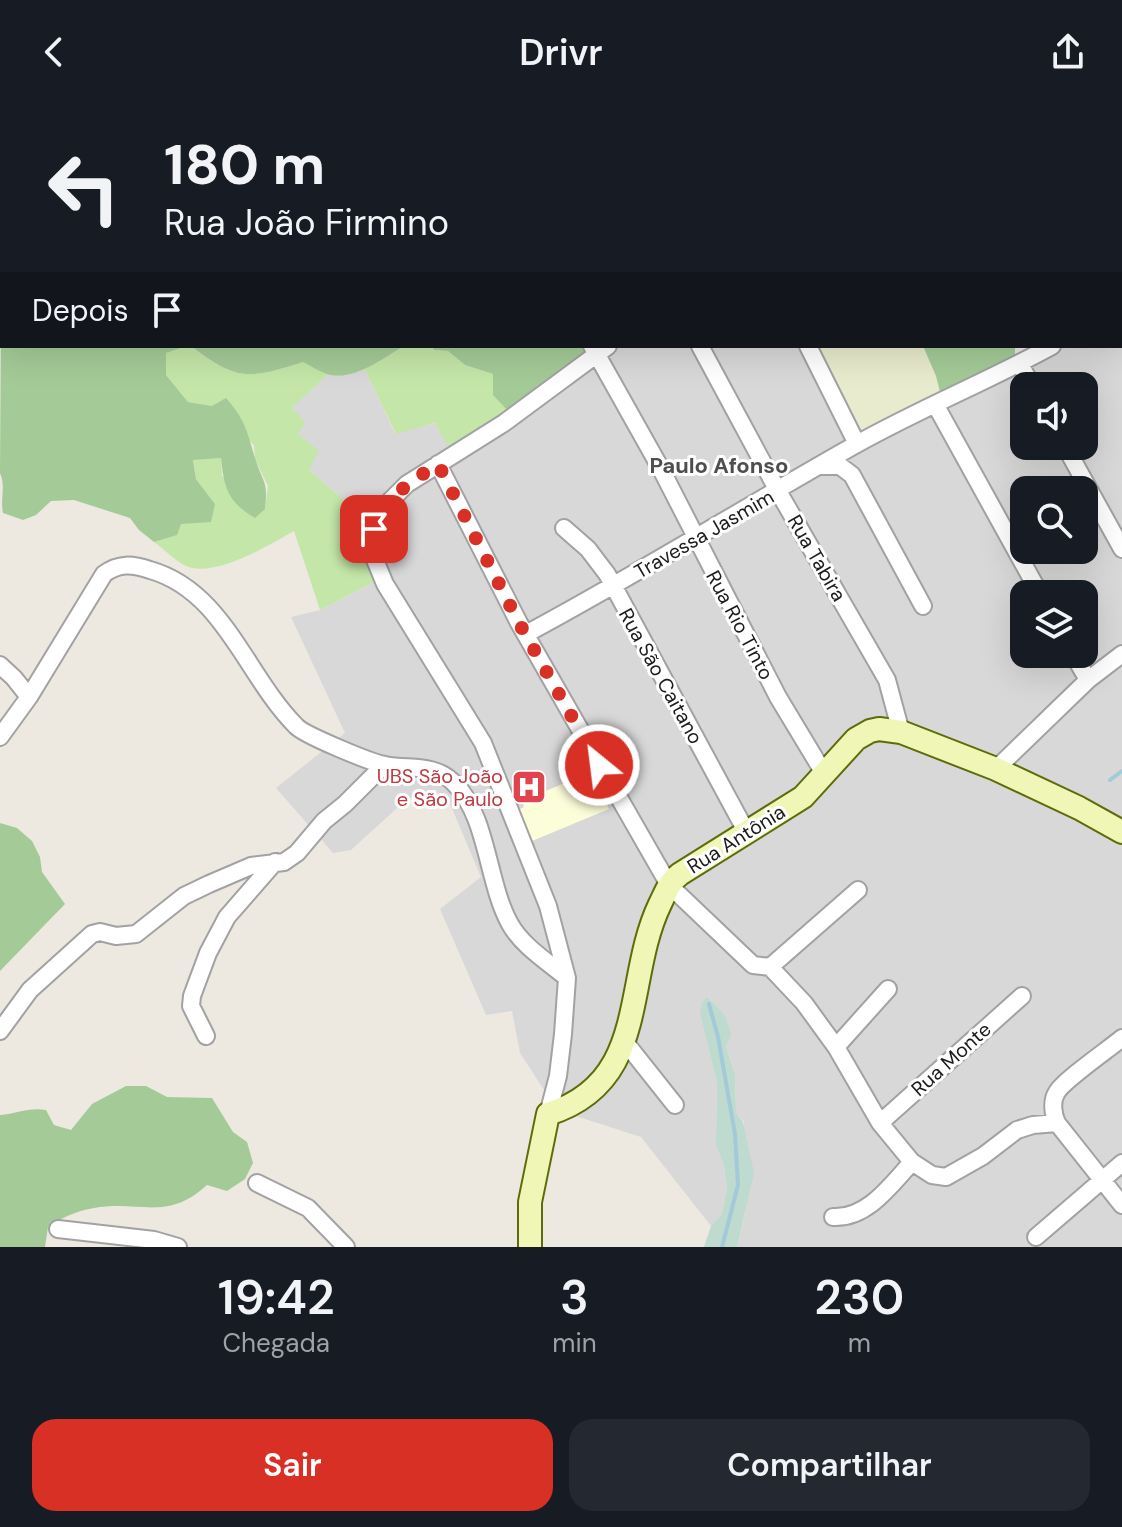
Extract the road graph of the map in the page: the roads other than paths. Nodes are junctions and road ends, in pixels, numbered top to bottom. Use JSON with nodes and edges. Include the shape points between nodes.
{"nodes":[{"id":1,"x":599,"y":348,"type":"edge"},
{"id":2,"x":701,"y":348,"type":"edge"},
{"id":3,"x":809,"y":348,"type":"edge"},
{"id":4,"x":1048,"y":348,"type":"edge"},
{"id":5,"x":1020,"y":364,"type":"junction"},
{"id":6,"x":1024,"y":372,"type":"edge"},
{"id":7,"x":935,"y":404,"type":"junction"},
{"id":8,"x":857,"y":444,"type":"junction"},
{"id":9,"x":1073,"y":460,"type":"edge"},
{"id":10,"x":438,"y":464,"type":"junction"},
{"id":11,"x":820,"y":466,"type":"junction"},
{"id":12,"x":778,"y":491,"type":"junction"},
{"id":13,"x":564,"y":528,"type":"dead end"},
{"id":14,"x":694,"y":537,"type":"junction"},
{"id":15,"x":1122,"y":549,"type":"edge"},
{"id":16,"x":1032,"y":580,"type":"edge"},
{"id":17,"x":613,"y":587,"type":"junction"},
{"id":18,"x":923,"y":606,"type":"dead end"},
{"id":19,"x":526,"y":634,"type":"junction"},
{"id":20,"x":1122,"y":654,"type":"edge"},
{"id":21,"x":0,"y":665,"type":"edge"},
{"id":22,"x":1081,"y":668,"type":"edge"},
{"id":23,"x":1088,"y":680,"type":"junction"},
{"id":24,"x":29,"y":697,"type":"junction"},
{"id":25,"x":901,"y":732,"type":"junction"},
{"id":26,"x":0,"y":737,"type":"edge"},
{"id":27,"x":384,"y":765,"type":"junction"},
{"id":28,"x":996,"y":769,"type":"junction"},
{"id":29,"x":825,"y":775,"type":"junction"},
{"id":30,"x":1122,"y":832,"type":"edge"},
{"id":31,"x":747,"y":833,"type":"junction"},
{"id":32,"x":275,"y":862,"type":"junction"},
{"id":33,"x":669,"y":885,"type":"junction"},
{"id":34,"x":858,"y":890,"type":"dead end"},
{"id":35,"x":770,"y":967,"type":"junction"},
{"id":36,"x":567,"y":978,"type":"junction"},
{"id":37,"x":888,"y":989,"type":"dead end"},
{"id":38,"x":1022,"y":996,"type":"dead end"},
{"id":39,"x":0,"y":1031,"type":"edge"},
{"id":40,"x":206,"y":1036,"type":"dead end"},
{"id":41,"x":1122,"y":1038,"type":"edge"},
{"id":42,"x":625,"y":1042,"type":"junction"},
{"id":43,"x":836,"y":1047,"type":"junction"},
{"id":44,"x":675,"y":1105,"type":"dead end"},
{"id":45,"x":548,"y":1114,"type":"junction"},
{"id":46,"x":880,"y":1123,"type":"junction"},
{"id":47,"x":1057,"y":1123,"type":"junction"},
{"id":48,"x":912,"y":1162,"type":"junction"},
{"id":49,"x":1122,"y":1163,"type":"edge"},
{"id":50,"x":1102,"y":1181,"type":"junction"},
{"id":51,"x":257,"y":1183,"type":"dead end"},
{"id":52,"x":1122,"y":1205,"type":"edge"},
{"id":53,"x":833,"y":1217,"type":"dead end"},
{"id":54,"x":58,"y":1229,"type":"dead end"},
{"id":55,"x":1036,"y":1237,"type":"dead end"},
{"id":56,"x":178,"y":1247,"type":"edge"},
{"id":57,"x":346,"y":1247,"type":"edge"},
{"id":58,"x":530,"y":1247,"type":"edge"}],
"edges":[{"from":1,"to":10,"type":"street","via":[[504,423]]},
{"from":1,"to":14,"type":"street","name":"Rua Rio Tinto"},
{"from":2,"to":12,"type":"street","name":"Rua Tabira"},
{"from":3,"to":8,"type":"street"},
{"from":4,"to":5,"type":"street","name":"Travessa Jasmim"},
{"from":5,"to":6,"type":"street"},
{"from":5,"to":7,"type":"street","name":"Travessa Jasmim"},
{"from":7,"to":8,"type":"street","name":"Travessa Jasmim"},
{"from":7,"to":16,"type":"street"},
{"from":8,"to":11,"type":"street","name":"Travessa Jasmim"},
{"from":9,"to":15,"type":"street"},
{"from":10,"to":19,"type":"street"},
{"from":10,"to":36,"type":"street","via":[[381,510],[371,543],[373,555],[385,584],[483,743],[548,906]]},
{"from":11,"to":12,"type":"street","name":"Travessa Jasmim"},
{"from":11,"to":18,"type":"street","via":[[840,466],[852,475]]},
{"from":12,"to":14,"type":"street","name":"Travessa Jasmim"},
{"from":12,"to":25,"type":"street","name":"Rua Tabira","via":[[887,680]]},
{"from":13,"to":17,"type":"street","name":"Rua São Caitano","via":[[598,561]]},
{"from":14,"to":17,"type":"street","name":"Travessa Jasmim"},
{"from":14,"to":29,"type":"street","name":"Rua Rio Tinto"},
{"from":17,"to":19,"type":"street","name":"Travessa Jasmim"},
{"from":17,"to":31,"type":"street","name":"Rua São Caitano"},
{"from":19,"to":33,"type":"street"},
{"from":20,"to":23,"type":"street"},
{"from":21,"to":24,"type":"street"},
{"from":22,"to":23,"type":"street"},
{"from":23,"to":28,"type":"street"},
{"from":24,"to":26,"type":"street"},
{"from":24,"to":27,"type":"street","via":[[98,580],[111,569],[133,565],[170,577],[194,593],[299,730]]},
{"from":25,"to":28,"type":"street","name":"Rua Antônia"},
{"from":25,"to":29,"type":"street","name":"Rua Antônia","via":[[879,729],[863,734]]},
{"from":27,"to":32,"type":"street","via":[[297,853]]},
{"from":27,"to":36,"type":"street","via":[[432,769],[456,784],[481,832],[509,923]]},
{"from":28,"to":30,"type":"street","name":"Rua Antônia"},
{"from":29,"to":31,"type":"street","name":"Rua Antônia","via":[[803,797]]},
{"from":31,"to":33,"type":"street","name":"Rua Antônia"},
{"from":32,"to":39,"type":"street","via":[[251,866],[184,896],[136,934],[92,934],[30,990]]},
{"from":32,"to":40,"type":"street","via":[[227,917],[208,953],[191,1006]]},
{"from":33,"to":35,"type":"street","via":[[753,965]]},
{"from":33,"to":42,"type":"street","name":"Rua Antônia","via":[[646,941]]},
{"from":34,"to":35,"type":"street"},
{"from":35,"to":43,"type":"street"},
{"from":36,"to":45,"type":"street","via":[[558,1076]]},
{"from":37,"to":43,"type":"street"},
{"from":38,"to":46,"type":"street","name":"Rua Monte"},
{"from":41,"to":47,"type":"street","via":[[1057,1092]]},
{"from":42,"to":44,"type":"street"},
{"from":42,"to":45,"type":"street","name":"Rua Antônia","via":[[596,1088]]},
{"from":43,"to":46,"type":"street"},
{"from":45,"to":58,"type":"street","via":[[530,1202]]},
{"from":46,"to":48,"type":"street"},
{"from":47,"to":48,"type":"street","via":[[1017,1130],[946,1177]]},
{"from":47,"to":50,"type":"street"},
{"from":48,"to":53,"type":"street","via":[[858,1213]]},
{"from":49,"to":50,"type":"street"},
{"from":50,"to":52,"type":"street"},
{"from":50,"to":55,"type":"street"},
{"from":51,"to":57,"type":"street","via":[[308,1208]]},
{"from":54,"to":56,"type":"street"}]}
